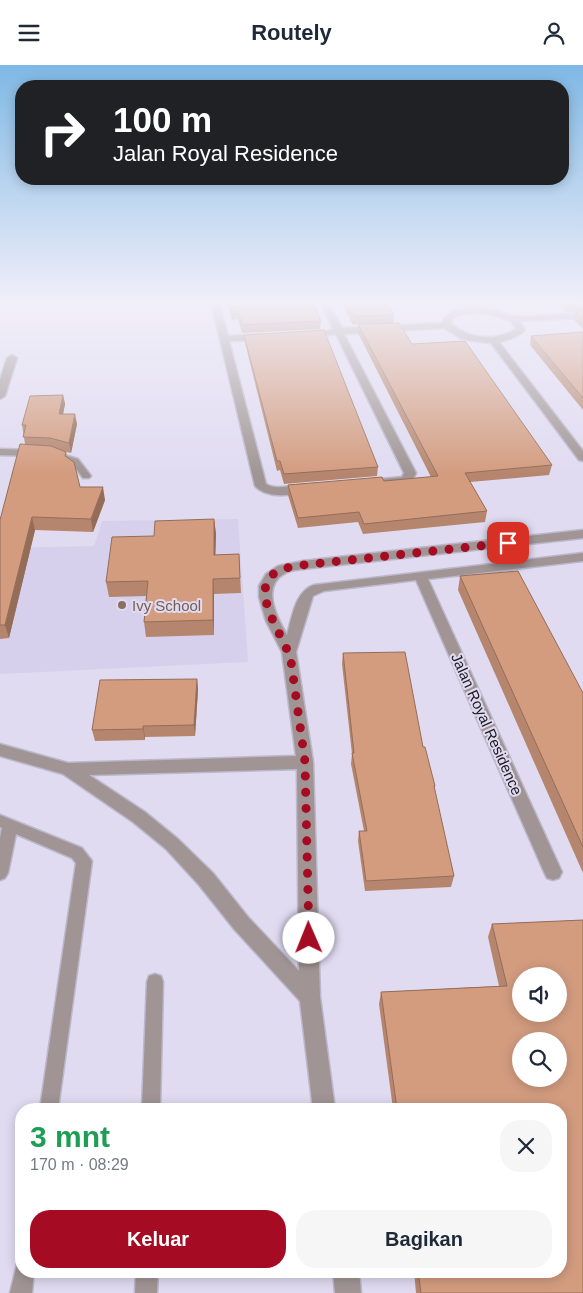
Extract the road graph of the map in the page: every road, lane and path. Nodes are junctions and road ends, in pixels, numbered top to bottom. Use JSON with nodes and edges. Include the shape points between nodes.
{"nodes":[{"id":1,"x":12,"y":359,"type":"edge"},
{"id":2,"x":230,"y":359,"type":"edge"},
{"id":3,"x":352,"y":359,"type":"edge"},
{"id":4,"x":508,"y":359,"type":"edge"},
{"id":5,"x":0,"y":396,"type":"edge"},
{"id":6,"x":0,"y":452,"type":"edge"},
{"id":7,"x":583,"y":458,"type":"edge"},
{"id":8,"x":86,"y":476,"type":"dead end"},
{"id":9,"x":376,"y":482,"type":"edge"},
{"id":10,"x":319,"y":487,"type":"edge"},
{"id":11,"x":583,"y":534,"type":"edge"},
{"id":12,"x":583,"y":557,"type":"edge"},
{"id":13,"x":421,"y":577,"type":"junction"},
{"id":14,"x":290,"y":657,"type":"junction"},
{"id":15,"x":0,"y":749,"type":"edge"},
{"id":16,"x":305,"y":762,"type":"junction"},
{"id":17,"x":68,"y":769,"type":"junction"},
{"id":18,"x":5,"y":823,"type":"edge"},
{"id":19,"x":553,"y":872,"type":"dead end"},
{"id":20,"x":0,"y":873,"type":"edge"},
{"id":21,"x":155,"y":982,"type":"dead end"},
{"id":22,"x":310,"y":997,"type":"junction"},
{"id":23,"x":50,"y":1103,"type":"edge"},
{"id":24,"x":152,"y":1103,"type":"edge"},
{"id":25,"x":323,"y":1103,"type":"edge"},
{"id":26,"x":23,"y":1278,"type":"edge"},
{"id":27,"x":146,"y":1278,"type":"edge"},
{"id":28,"x":347,"y":1278,"type":"edge"},
{"id":29,"x":21,"y":1293,"type":"edge"},
{"id":30,"x":146,"y":1293,"type":"edge"},
{"id":31,"x":348,"y":1293,"type":"edge"}],
"edges":[{"from":1,"to":5,"type":"street"},
{"from":2,"to":10,"type":"street","via":[[261,486],[271,491]]},
{"from":3,"to":9,"type":"street","via":[[410,473],[405,480]]},
{"from":4,"to":7,"type":"street"},
{"from":6,"to":8,"type":"lane","via":[[59,455],[75,461]]},
{"from":11,"to":14,"type":"street","via":[[279,570],[267,581],[263,593]]},
{"from":12,"to":13,"type":"street"},
{"from":13,"to":14,"type":"street","via":[[330,586],[307,593]]},
{"from":13,"to":19,"type":"street","name":"Jalan Royal Residence"},
{"from":14,"to":16,"type":"street"},
{"from":15,"to":17,"type":"street"},
{"from":16,"to":17,"type":"street"},
{"from":16,"to":22,"type":"street"},
{"from":17,"to":22,"type":"street","via":[[139,817],[172,844]]},
{"from":18,"to":20,"type":"lane"},
{"from":18,"to":23,"type":"lane","via":[[76,853],[84,861]]},
{"from":21,"to":24,"type":"lane"},
{"from":22,"to":25,"type":"street"},
{"from":26,"to":29,"type":"lane"},
{"from":27,"to":30,"type":"lane"},
{"from":28,"to":31,"type":"street"}]}
